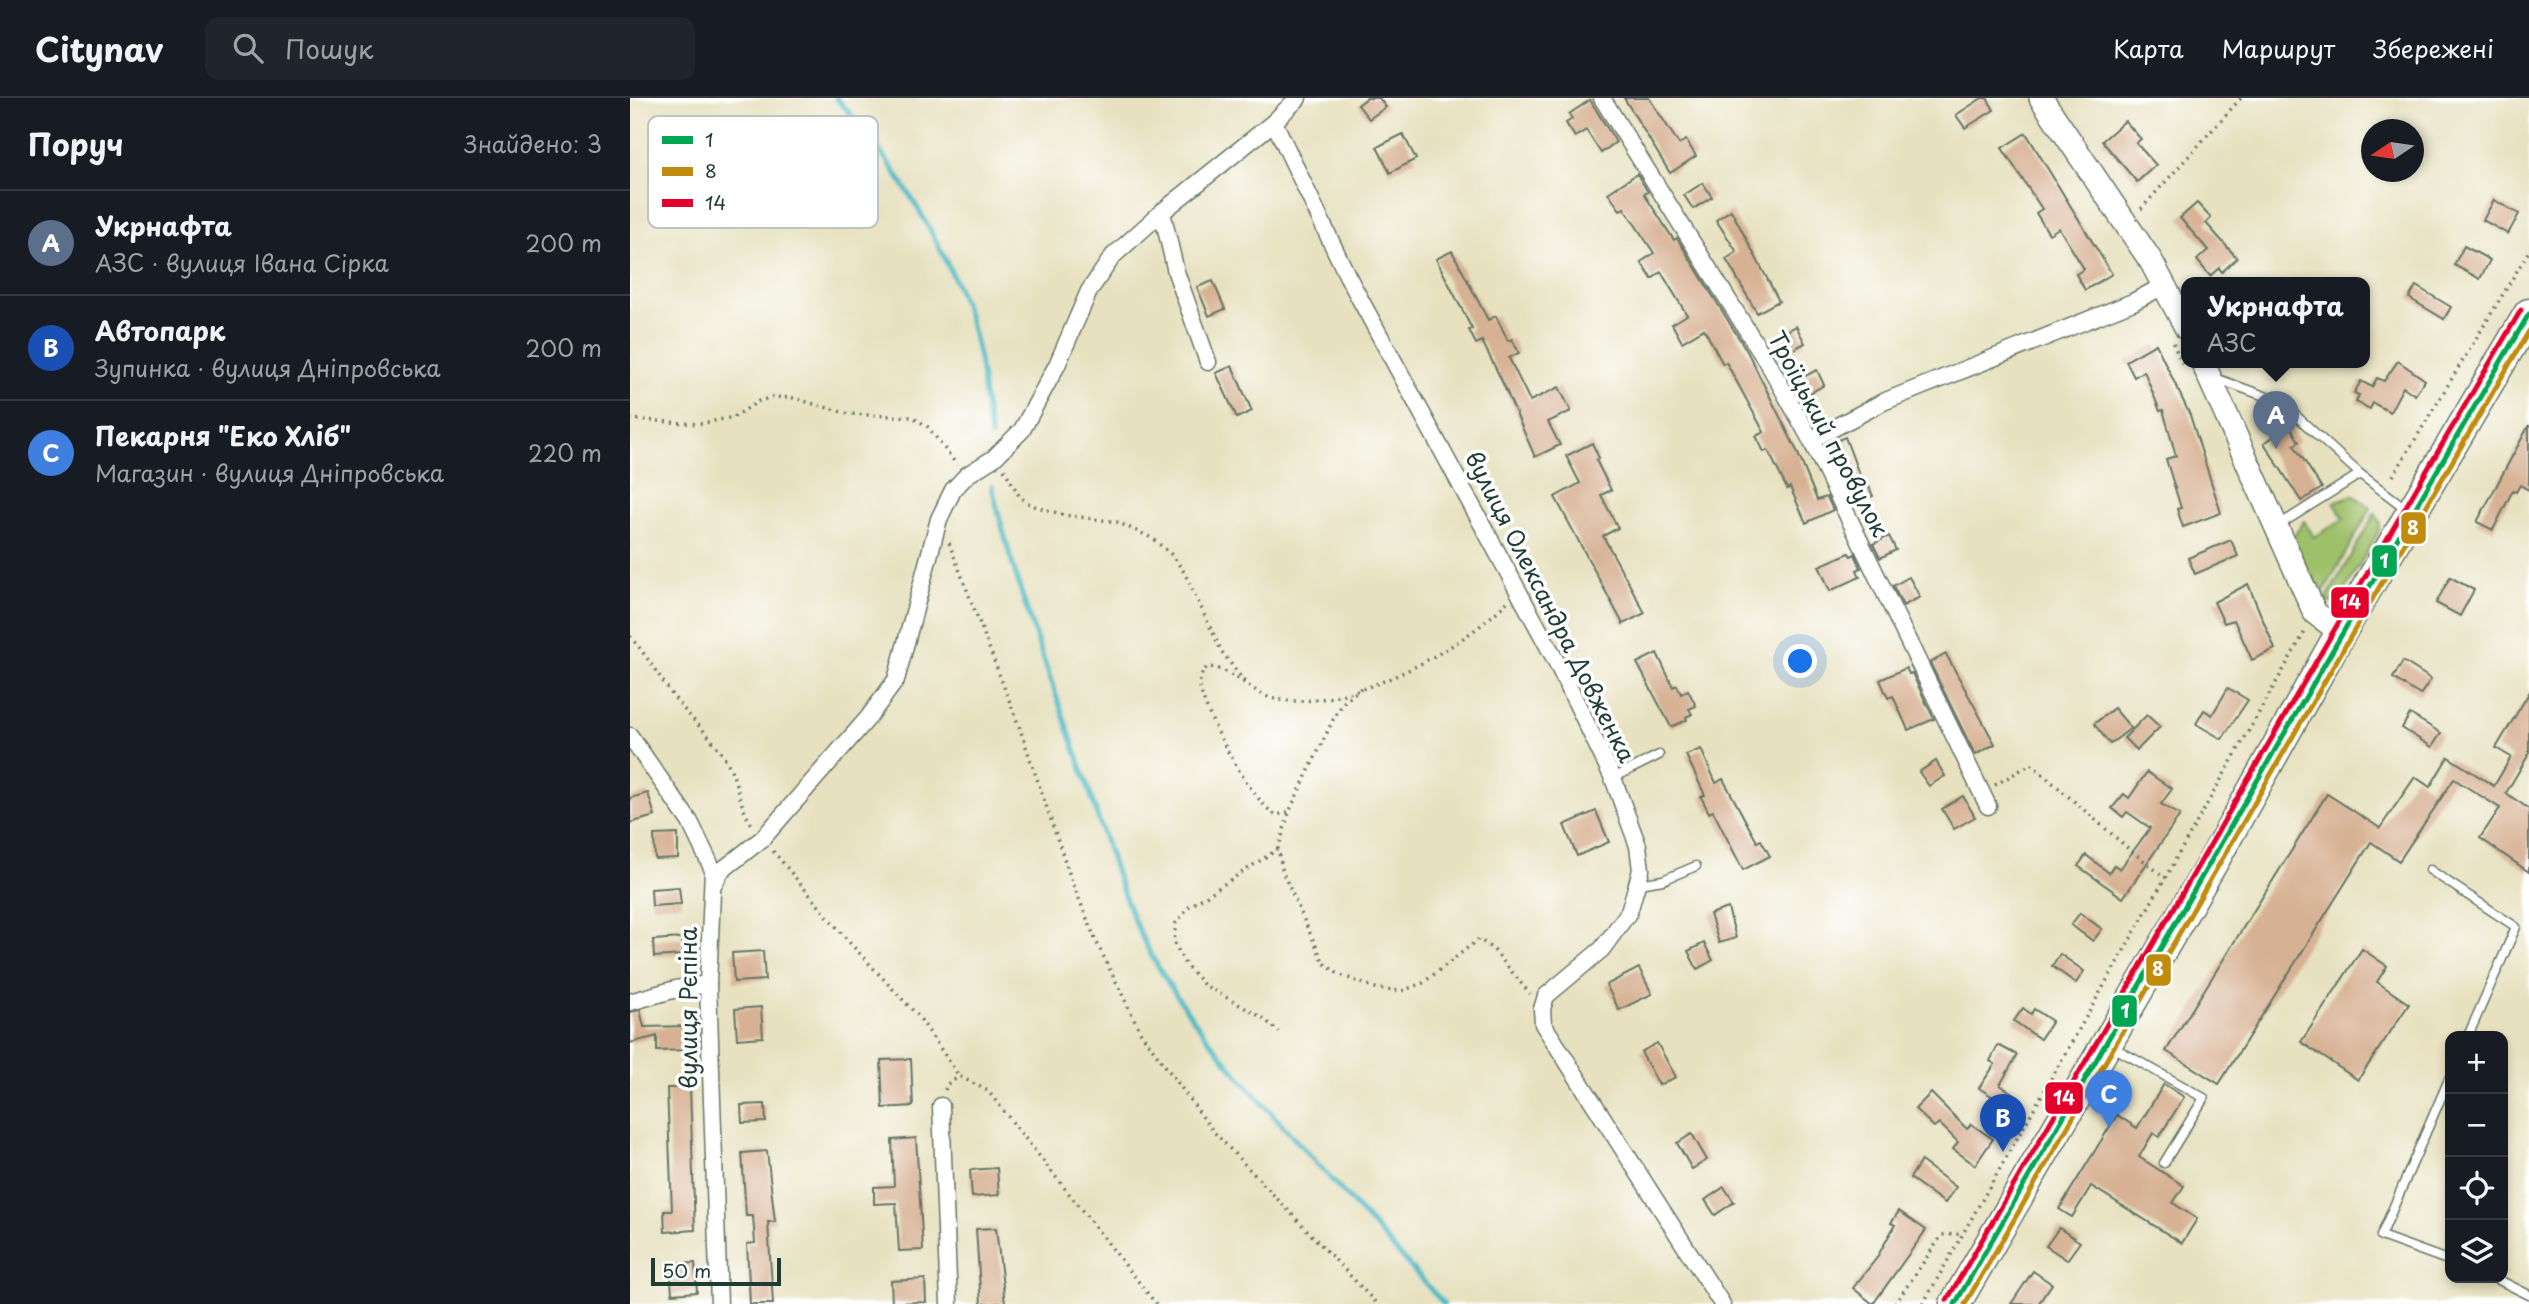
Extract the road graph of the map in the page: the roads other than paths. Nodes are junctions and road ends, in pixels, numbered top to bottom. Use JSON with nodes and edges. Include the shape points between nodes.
{"nodes":[{"id":1,"x":1297,"y":98,"type":"edge"},
{"id":2,"x":1602,"y":98,"type":"edge"},
{"id":3,"x":2041,"y":98,"type":"edge"},
{"id":4,"x":1274,"y":122,"type":"junction"},
{"id":5,"x":1162,"y":212,"type":"junction"},
{"id":6,"x":2165,"y":285,"type":"junction"},
{"id":7,"x":2529,"y":314,"type":"edge"},
{"id":8,"x":2181,"y":317,"type":"edge"},
{"id":9,"x":1208,"y":362,"type":"dead end"},
{"id":10,"x":2206,"y":370,"type":"edge"},
{"id":11,"x":1811,"y":440,"type":"junction"},
{"id":12,"x":2360,"y":474,"type":"junction"},
{"id":13,"x":2413,"y":513,"type":"junction"},
{"id":14,"x":2275,"y":528,"type":"junction"},
{"id":15,"x":2341,"y":632,"type":"junction"},
{"id":16,"x":630,"y":736,"type":"edge"},
{"id":17,"x":1659,"y":755,"type":"dead end"},
{"id":18,"x":1613,"y":778,"type":"junction"},
{"id":19,"x":1985,"y":799,"type":"road end"},
{"id":20,"x":1696,"y":866,"type":"dead end"},
{"id":21,"x":2430,"y":870,"type":"dead end"},
{"id":22,"x":715,"y":882,"type":"junction"},
{"id":23,"x":1639,"y":884,"type":"junction"},
{"id":24,"x":708,"y":984,"type":"junction"},
{"id":25,"x":630,"y":1002,"type":"edge"},
{"id":26,"x":2470,"y":1031,"type":"edge"},
{"id":27,"x":2107,"y":1044,"type":"junction"},
{"id":28,"x":2445,"y":1089,"type":"edge"},
{"id":29,"x":941,"y":1106,"type":"dead end"},
{"id":30,"x":2164,"y":1163,"type":"dead end"},
{"id":31,"x":2445,"y":1259,"type":"edge"},
{"id":32,"x":2505,"y":1283,"type":"edge"},
{"id":33,"x":2529,"y":1295,"type":"edge"},
{"id":34,"x":719,"y":1304,"type":"edge"},
{"id":35,"x":949,"y":1304,"type":"edge"},
{"id":36,"x":1722,"y":1304,"type":"edge"},
{"id":37,"x":1955,"y":1304,"type":"edge"}],
"edges":[{"from":1,"to":4,"type":"street"},
{"from":2,"to":11,"type":"street","name":"Троїцький провулок"},
{"from":3,"to":6,"type":"street"},
{"from":4,"to":5,"type":"street"},
{"from":4,"to":18,"type":"street","name":"вулиця Олександра Довженка","via":[[1347,275],[1515,585]]},
{"from":5,"to":9,"type":"street","via":[[1176,272]]},
{"from":5,"to":22,"type":"street","via":[[1107,265],[1076,317],[1022,430],[953,490],[939,519],[896,680],[763,838],[722,870]]},
{"from":6,"to":8,"type":"street"},
{"from":6,"to":11,"type":"street","via":[[1883,402]]},
{"from":7,"to":13,"type":"highway"},
{"from":10,"to":12,"type":"lane","via":[[2281,402]]},
{"from":10,"to":14,"type":"street"},
{"from":11,"to":19,"type":"street","name":"Троїцький провулок"},
{"from":12,"to":13,"type":"lane"},
{"from":12,"to":14,"type":"lane"},
{"from":13,"to":15,"type":"highway"},
{"from":14,"to":15,"type":"street","via":[[2315,613]]},
{"from":15,"to":27,"type":"highway"},
{"from":16,"to":22,"type":"street","name":"вулиця Рєпіна","via":[[690,822],[708,854]]},
{"from":17,"to":18,"type":"lane"},
{"from":18,"to":23,"type":"street","name":"вулиця Олександра Довженка","via":[[1638,846]]},
{"from":20,"to":23,"type":"lane"},
{"from":21,"to":26,"type":"lane","via":[[2516,927]]},
{"from":22,"to":24,"type":"street","name":"вулиця Рєпіна"},
{"from":23,"to":36,"type":"street","name":"вулиця Олександра Довженка","via":[[1616,933],[1546,996],[1541,1016],[1549,1038]]},
{"from":24,"to":25,"type":"street"},
{"from":24,"to":34,"type":"street","name":"вулиця Рєпіна"},
{"from":27,"to":30,"type":"lane","via":[[2204,1098]]},
{"from":27,"to":37,"type":"highway"},
{"from":28,"to":31,"type":"lane","via":[[2381,1236]]},
{"from":29,"to":35,"type":"street"},
{"from":32,"to":33,"type":"lane"}]}
